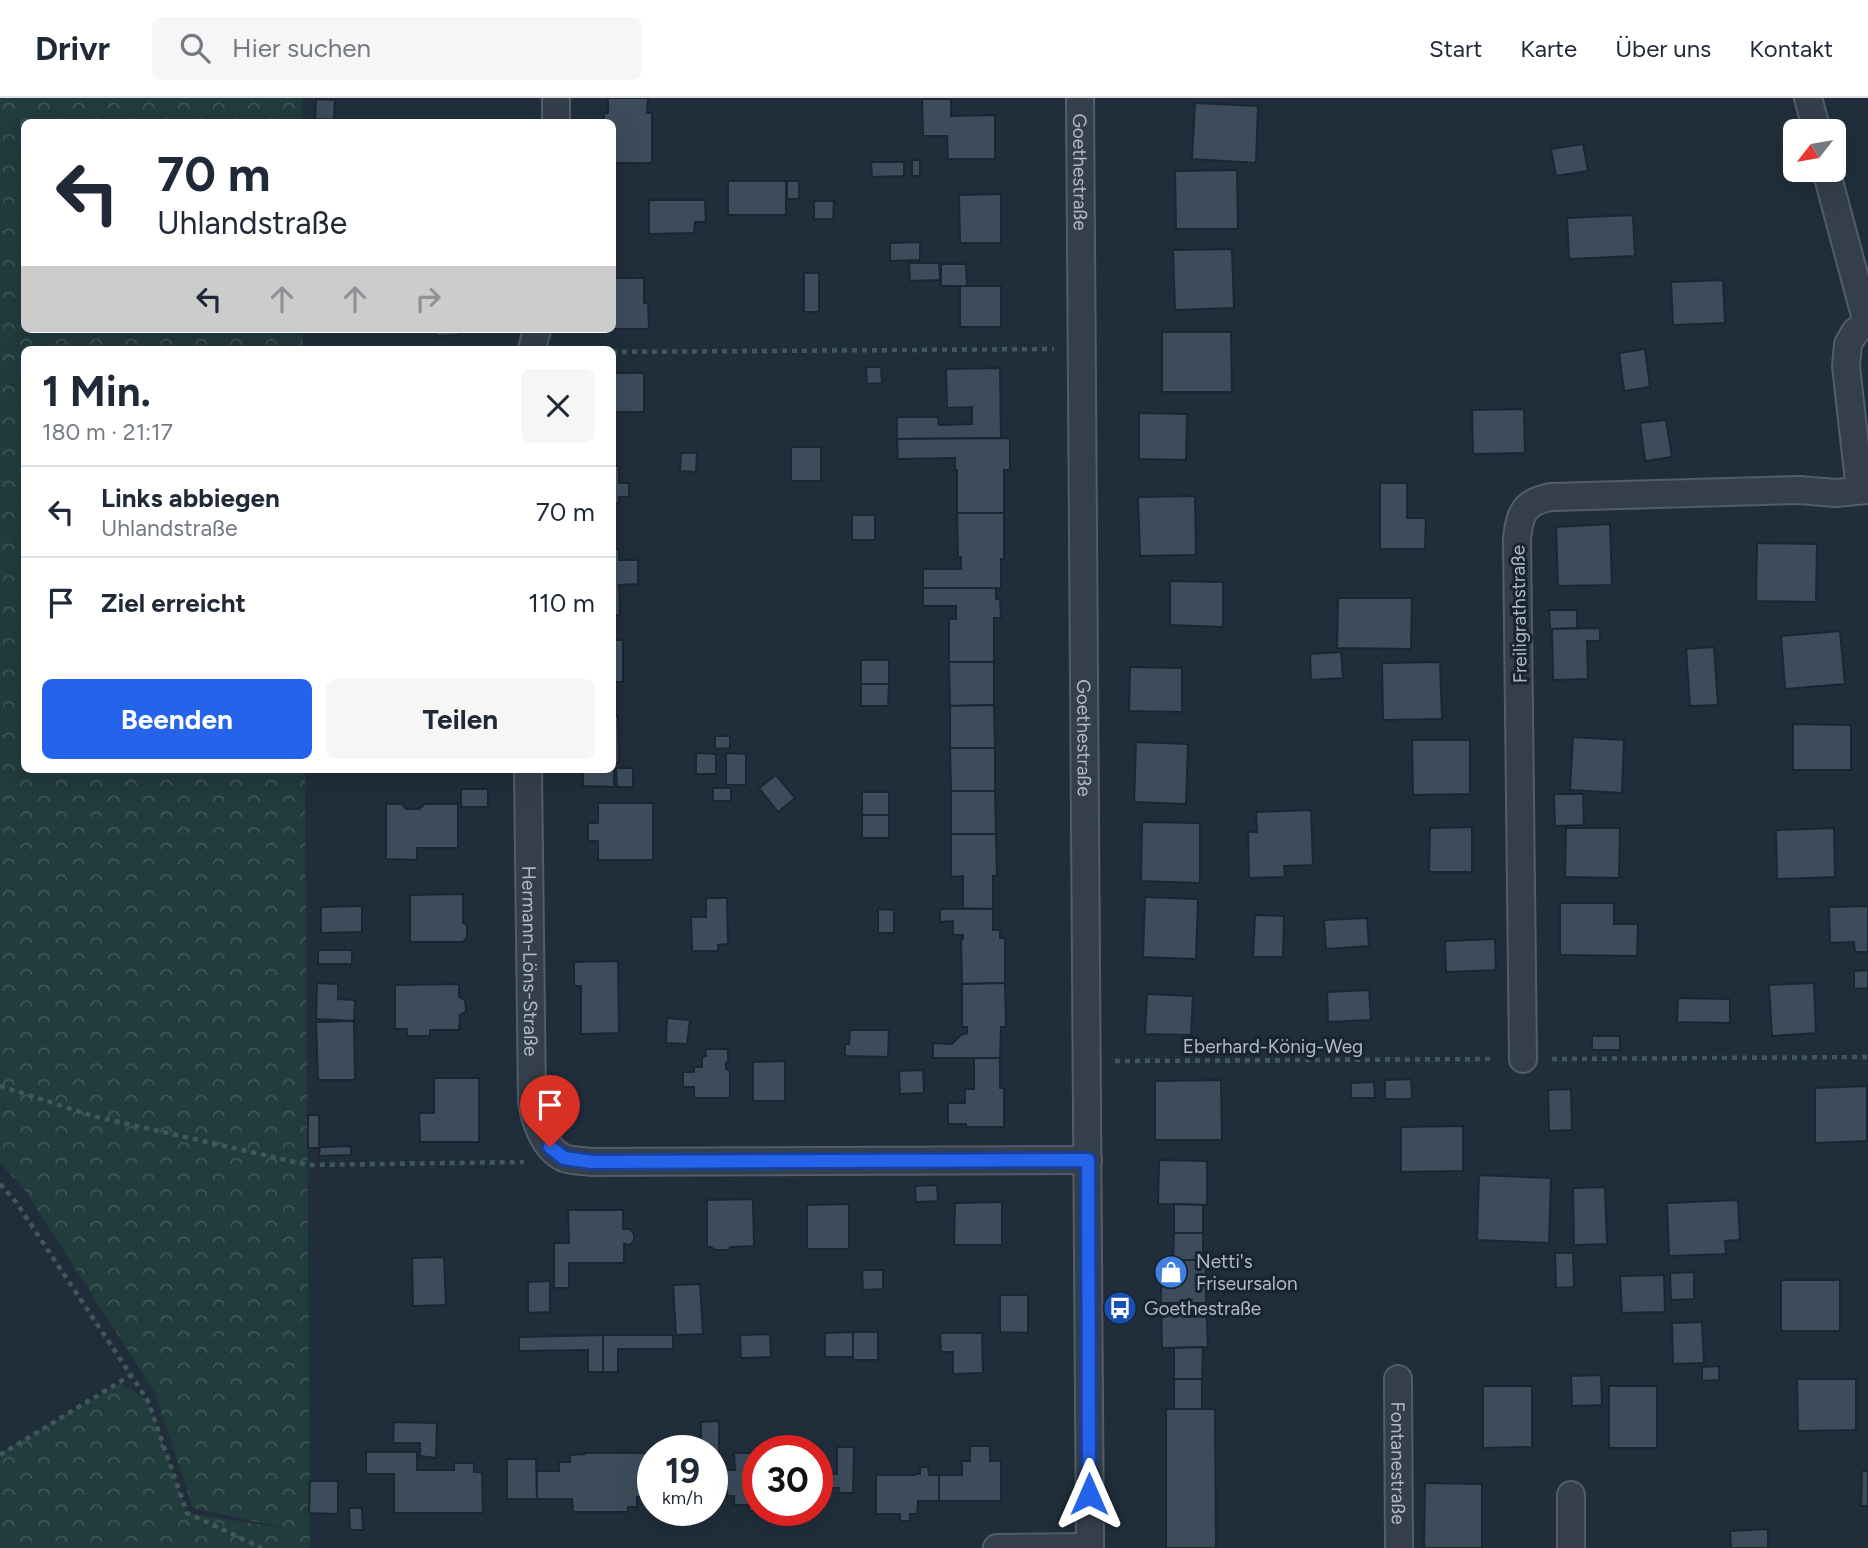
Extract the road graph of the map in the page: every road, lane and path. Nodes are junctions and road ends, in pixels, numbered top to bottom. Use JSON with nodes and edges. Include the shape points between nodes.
{"nodes":[{"id":1,"x":556,"y":98,"type":"edge"},
{"id":2,"x":1080,"y":98,"type":"edge"},
{"id":3,"x":1808,"y":98,"type":"edge"},
{"id":4,"x":556,"y":119,"type":"edge"},
{"id":5,"x":1814,"y":119,"type":"edge"},
{"id":6,"x":1829,"y":182,"type":"edge"},
{"id":7,"x":1868,"y":323,"type":"edge"},
{"id":8,"x":1083,"y":348,"type":"junction"},
{"id":9,"x":616,"y":352,"type":"edge"},
{"id":10,"x":1864,"y":490,"type":"edge"},
{"id":11,"x":528,"y":773,"type":"edge"},
{"id":12,"x":1868,"y":1057,"type":"edge"},
{"id":13,"x":1523,"y":1059,"type":"dead end"},
{"id":14,"x":1589,"y":1059,"type":"dead end"},
{"id":15,"x":1460,"y":1060,"type":"dead end"},
{"id":16,"x":1086,"y":1061,"type":"junction"},
{"id":17,"x":0,"y":1086,"type":"edge"},
{"id":18,"x":550,"y":1147,"type":"junction"},
{"id":19,"x":1088,"y":1160,"type":"junction"},
{"id":20,"x":0,"y":1184,"type":"edge"},
{"id":21,"x":131,"y":1375,"type":"junction"},
{"id":22,"x":1398,"y":1378,"type":"dead end"},
{"id":23,"x":0,"y":1455,"type":"edge"},
{"id":24,"x":1571,"y":1495,"type":"dead end"},
{"id":25,"x":1090,"y":1547,"type":"edge"},
{"id":26,"x":262,"y":1548,"type":"edge"},
{"id":27,"x":997,"y":1548,"type":"edge"},
{"id":28,"x":1399,"y":1548,"type":"edge"},
{"id":29,"x":1571,"y":1548,"type":"edge"}],
"edges":[{"from":1,"to":4,"type":"street"},
{"from":2,"to":8,"type":"street","name":"Goethestraße"},
{"from":3,"to":5,"type":"street"},
{"from":6,"to":7,"type":"street"},
{"from":7,"to":10,"type":"street","via":[[1848,344],[1846,366]]},
{"from":8,"to":9,"type":"path"},
{"from":8,"to":16,"type":"street","name":"Goethestraße"},
{"from":10,"to":13,"type":"street","name":"Freiligrathstraße","via":[[1551,497],[1527,507],[1519,517]]},
{"from":11,"to":18,"type":"street","name":"Hermann-Löns-Straße","via":[[532,1102],[536,1122]]},
{"from":12,"to":14,"type":"path"},
{"from":15,"to":16,"type":"path","name":"Eberhard-König-Weg"},
{"from":16,"to":19,"type":"street","name":"Goethestraße"},
{"from":17,"to":18,"type":"path","via":[[93,1116],[307,1165],[520,1162],[531,1161]]},
{"from":18,"to":19,"type":"street","via":[[564,1158],[592,1162]]},
{"from":19,"to":25,"type":"street","name":"Goethestraße"},
{"from":20,"to":21,"type":"path"},
{"from":21,"to":23,"type":"path"},
{"from":21,"to":26,"type":"path","via":[[148,1401],[187,1513]]},
{"from":22,"to":28,"type":"street","name":"Fontanestraße"},
{"from":24,"to":29,"type":"street"},
{"from":25,"to":27,"type":"street"}]}
